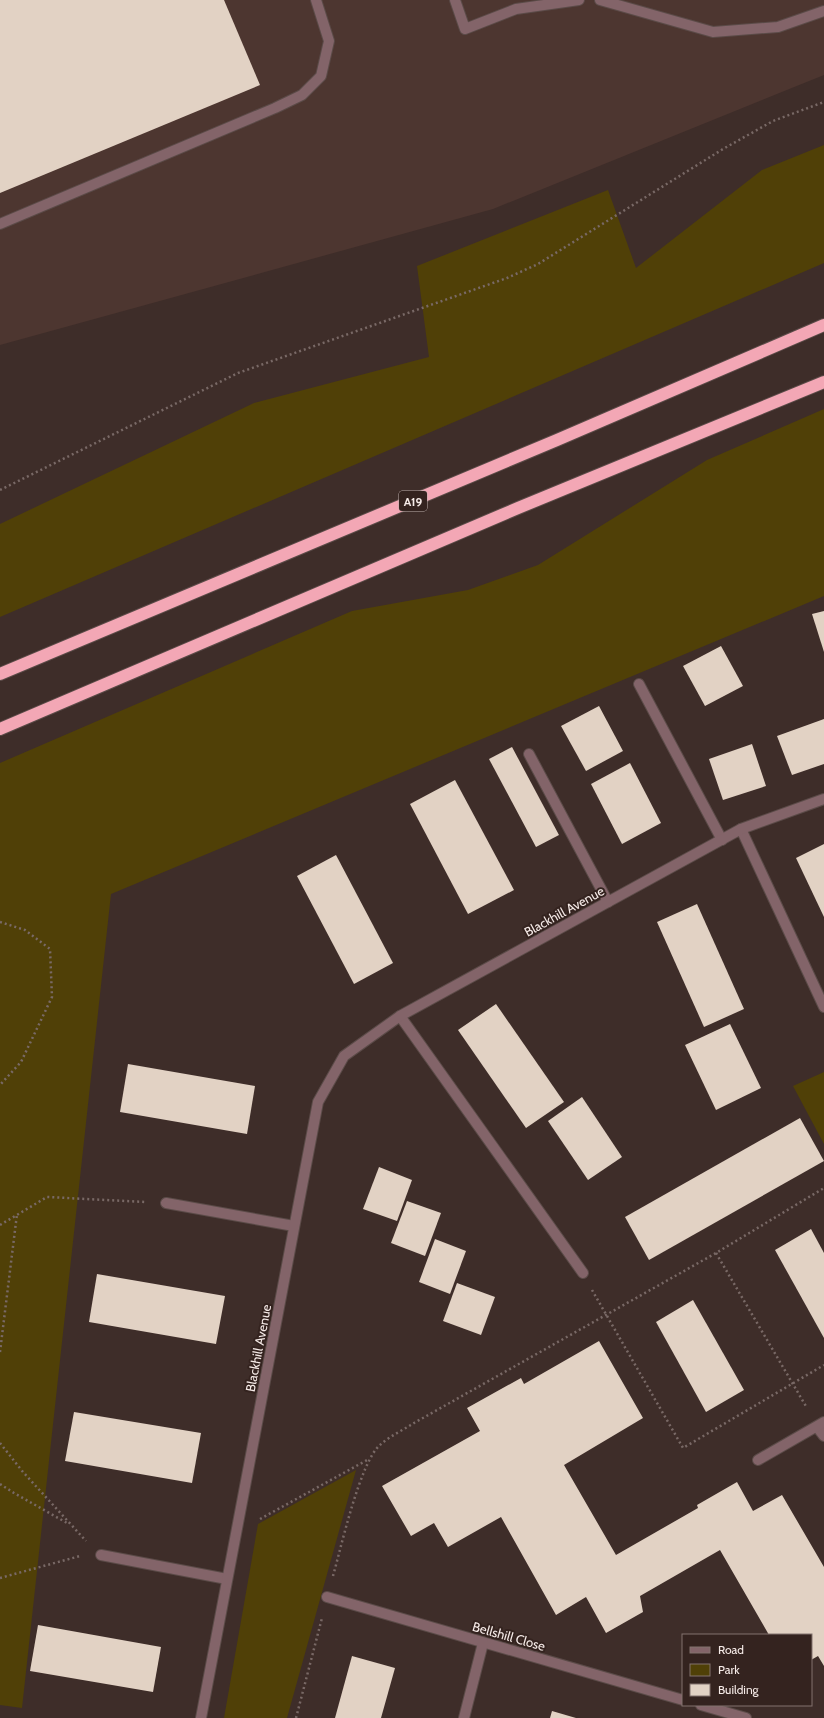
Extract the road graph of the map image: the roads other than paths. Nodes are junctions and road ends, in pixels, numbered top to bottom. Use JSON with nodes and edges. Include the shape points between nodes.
{"nodes":[{"id":1,"x":316,"y":0,"type":"edge"},
{"id":2,"x":455,"y":0,"type":"edge"},
{"id":3,"x":579,"y":0,"type":"edge"},
{"id":4,"x":600,"y":0,"type":"edge"},
{"id":5,"x":824,"y":11,"type":"edge"},
{"id":6,"x":0,"y":224,"type":"edge"},
{"id":7,"x":824,"y":325,"type":"edge"},
{"id":8,"x":824,"y":382,"type":"edge"},
{"id":9,"x":0,"y":674,"type":"edge"},
{"id":10,"x":639,"y":684,"type":"dead end"},
{"id":11,"x":0,"y":729,"type":"edge"},
{"id":12,"x":529,"y":754,"type":"dead end"},
{"id":13,"x":824,"y":799,"type":"edge"},
{"id":14,"x":741,"y":829,"type":"junction"},
{"id":15,"x":722,"y":840,"type":"junction"},
{"id":16,"x":608,"y":902,"type":"junction"},
{"id":17,"x":824,"y":1007,"type":"edge"},
{"id":18,"x":400,"y":1016,"type":"junction"},
{"id":19,"x":166,"y":1203,"type":"road end"},
{"id":20,"x":294,"y":1226,"type":"junction"},
{"id":21,"x":583,"y":1273,"type":"road end"},
{"id":22,"x":821,"y":1424,"type":"edge"},
{"id":23,"x":824,"y":1436,"type":"edge"},
{"id":24,"x":758,"y":1460,"type":"dead end"},
{"id":25,"x":101,"y":1555,"type":"road end"},
{"id":26,"x":227,"y":1579,"type":"junction"},
{"id":27,"x":327,"y":1597,"type":"road end"},
{"id":28,"x":483,"y":1643,"type":"junction"},
{"id":29,"x":682,"y":1700,"type":"edge"},
{"id":30,"x":704,"y":1706,"type":"edge"},
{"id":31,"x":201,"y":1718,"type":"edge"},
{"id":32,"x":464,"y":1718,"type":"edge"},
{"id":33,"x":746,"y":1718,"type":"edge"}],
"edges":[{"from":1,"to":6,"type":"street","via":[[329,42],[321,76],[302,95]]},
{"from":2,"to":3,"type":"street","via":[[465,29],[516,9]]},
{"from":4,"to":5,"type":"street","via":[[713,32],[778,27]]},
{"from":7,"to":9,"type":"highway","number":"A19"},
{"from":8,"to":11,"type":"highway","via":[[518,508]]},
{"from":10,"to":15,"type":"street"},
{"from":12,"to":16,"type":"street"},
{"from":13,"to":14,"type":"street","name":"Blackhill Avenue"},
{"from":14,"to":15,"type":"street","name":"Blackhill Avenue"},
{"from":14,"to":17,"type":"street"},
{"from":15,"to":16,"type":"street","name":"Blackhill Avenue"},
{"from":16,"to":18,"type":"street","name":"Blackhill Avenue"},
{"from":18,"to":20,"type":"street","name":"Blackhill Avenue","via":[[344,1056],[318,1102]]},
{"from":18,"to":21,"type":"street"},
{"from":19,"to":20,"type":"street"},
{"from":20,"to":26,"type":"street","name":"Blackhill Avenue"},
{"from":22,"to":23,"type":"street"},
{"from":22,"to":24,"type":"street"},
{"from":25,"to":26,"type":"street"},
{"from":26,"to":31,"type":"street","name":"Blackhill Avenue"},
{"from":27,"to":28,"type":"street","name":"Bellshill Close"},
{"from":28,"to":29,"type":"street","name":"Bellshill Close"},
{"from":28,"to":32,"type":"street"},
{"from":30,"to":33,"type":"street"}]}
